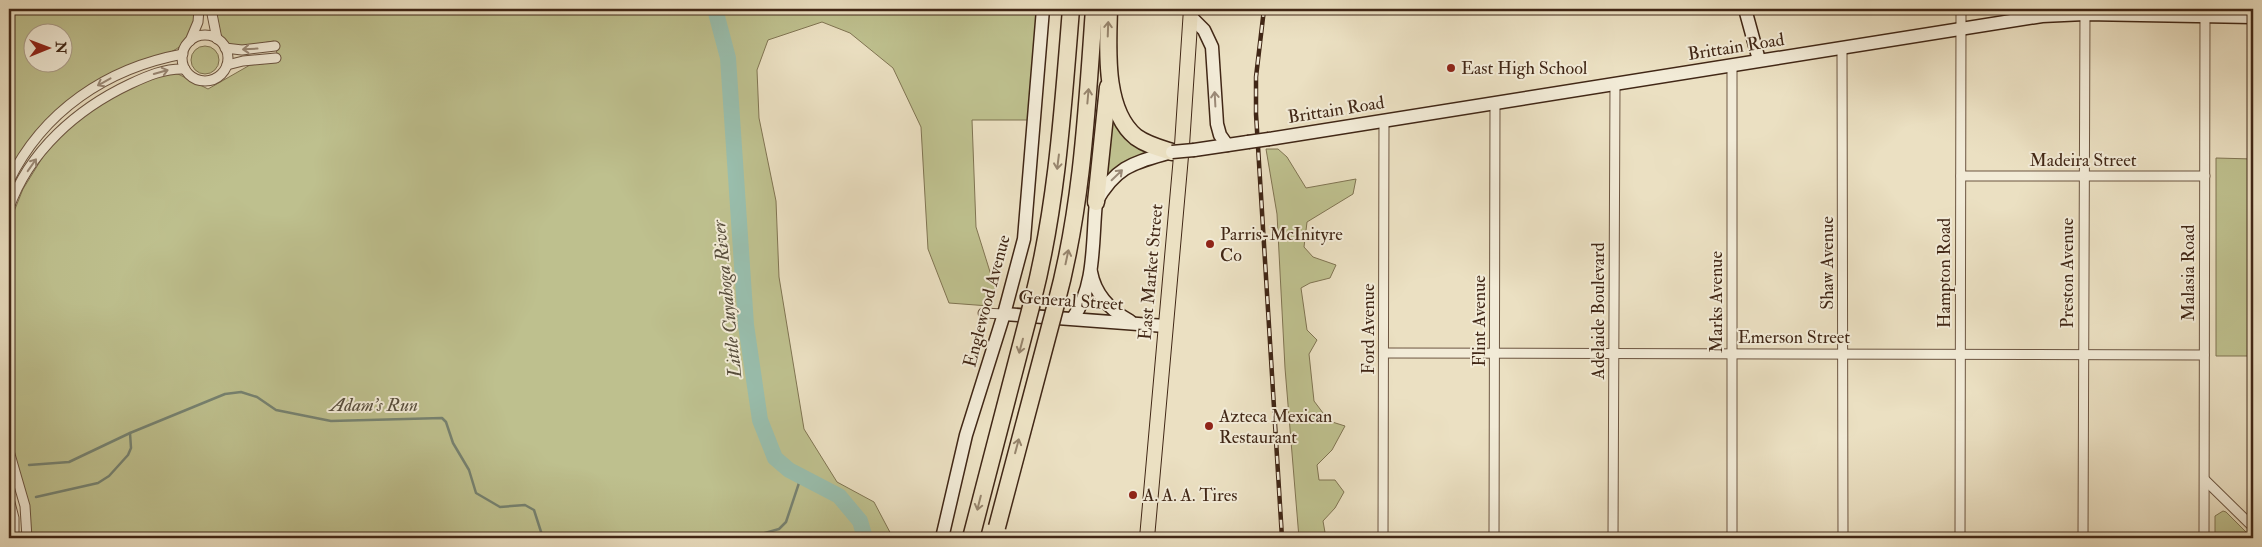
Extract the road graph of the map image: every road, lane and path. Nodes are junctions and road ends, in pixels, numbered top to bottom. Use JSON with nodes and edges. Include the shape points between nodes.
{"nodes":[{"id":1,"x":199,"y":9,"type":"edge"},
{"id":2,"x":211,"y":9,"type":"edge"},
{"id":3,"x":1043,"y":9,"type":"edge"},
{"id":4,"x":1071,"y":9,"type":"edge"},
{"id":5,"x":1094,"y":9,"type":"edge"},
{"id":6,"x":1109,"y":9,"type":"edge"},
{"id":7,"x":1745,"y":9,"type":"edge"},
{"id":8,"x":1961,"y":9,"type":"edge"},
{"id":9,"x":2085,"y":12,"type":"edge"},
{"id":10,"x":1191,"y":13,"type":"edge"},
{"id":11,"x":2205,"y":13,"type":"edge"},
{"id":12,"x":2253,"y":17,"type":"edge"},
{"id":13,"x":1961,"y":30,"type":"junction"},
{"id":14,"x":216,"y":39,"type":"junction"},
{"id":15,"x":190,"y":41,"type":"junction"},
{"id":16,"x":275,"y":46,"type":"dead end"},
{"id":17,"x":225,"y":48,"type":"junction"},
{"id":18,"x":1842,"y":49,"type":"junction"},
{"id":19,"x":183,"y":54,"type":"junction"},
{"id":20,"x":276,"y":58,"type":"dead end"},
{"id":21,"x":1760,"y":60,"type":"junction"},
{"id":22,"x":227,"y":65,"type":"junction"},
{"id":23,"x":1732,"y":65,"type":"junction"},
{"id":24,"x":185,"y":69,"type":"junction"},
{"id":25,"x":1110,"y":72,"type":"junction"},
{"id":26,"x":1615,"y":84,"type":"junction"},
{"id":27,"x":1495,"y":103,"type":"junction"},
{"id":28,"x":1384,"y":120,"type":"junction"},
{"id":29,"x":1227,"y":145,"type":"junction"},
{"id":30,"x":1172,"y":152,"type":"junction"},
{"id":31,"x":1961,"y":176,"type":"junction"},
{"id":32,"x":2084,"y":176,"type":"junction"},
{"id":33,"x":2205,"y":176,"type":"junction"},
{"id":34,"x":9,"y":181,"type":"edge"},
{"id":35,"x":1096,"y":202,"type":"junction"},
{"id":36,"x":9,"y":208,"type":"edge"},
{"id":37,"x":1090,"y":268,"type":"junction"},
{"id":38,"x":983,"y":313,"type":"dead end"},
{"id":39,"x":1004,"y":314,"type":"junction"},
{"id":40,"x":1073,"y":318,"type":"junction"},
{"id":41,"x":1134,"y":323,"type":"junction"},
{"id":42,"x":1165,"y":326,"type":"junction"},
{"id":43,"x":1384,"y":353,"type":"junction"},
{"id":44,"x":1496,"y":353,"type":"junction"},
{"id":45,"x":1732,"y":353,"type":"junction"},
{"id":46,"x":1614,"y":354,"type":"junction"},
{"id":47,"x":1842,"y":354,"type":"junction"},
{"id":48,"x":1961,"y":354,"type":"junction"},
{"id":49,"x":2083,"y":354,"type":"junction"},
{"id":50,"x":2204,"y":355,"type":"junction"},
{"id":51,"x":9,"y":451,"type":"edge"},
{"id":52,"x":2205,"y":480,"type":"junction"},
{"id":53,"x":9,"y":499,"type":"edge"},
{"id":54,"x":2253,"y":528,"type":"edge"},
{"id":55,"x":14,"y":538,"type":"edge"},
{"id":56,"x":27,"y":538,"type":"edge"},
{"id":57,"x":942,"y":538,"type":"edge"},
{"id":58,"x":971,"y":538,"type":"edge"},
{"id":59,"x":995,"y":538,"type":"edge"},
{"id":60,"x":1147,"y":538,"type":"edge"},
{"id":61,"x":1383,"y":538,"type":"edge"},
{"id":62,"x":1494,"y":538,"type":"edge"},
{"id":63,"x":1613,"y":538,"type":"edge"},
{"id":64,"x":1732,"y":538,"type":"edge"},
{"id":65,"x":1843,"y":538,"type":"edge"},
{"id":66,"x":1960,"y":538,"type":"edge"},
{"id":67,"x":2083,"y":538,"type":"edge"},
{"id":68,"x":2204,"y":538,"type":"edge"}],
"edges":[{"from":1,"to":15,"type":"street","via":[[198,22]]},
{"from":2,"to":14,"type":"street"},
{"from":3,"to":39,"type":"main road","name":"Englewood Avenue","via":[[1024,239]]},
{"from":4,"to":58,"type":"highway","one_way":true,"bridge":true,"via":[[1057,176],[1048,233]]},
{"from":59,"to":5,"type":"highway","one_way":true,"bridge":true,"via":[[1070,241],[1083,151]]},
{"from":25,"to":6,"type":"highway","one_way":true},
{"from":7,"to":21,"type":"main road"},
{"from":8,"to":13,"type":"street","name":"Hampton Road"},
{"from":9,"to":11,"type":"main road","name":"Brittain Road"},
{"from":9,"to":13,"type":"main road","name":"Brittain Road"},
{"from":9,"to":32,"type":"street","name":"Preston Avenue"},
{"from":29,"to":10,"type":"main road","one_way":true,"via":[[1217,124],[1212,47]]},
{"from":10,"to":42,"type":"main road","name":"East Market Street"},
{"from":11,"to":12,"type":"main road","name":"Brittain Road"},
{"from":11,"to":33,"type":"street","name":"Malasia Road"},
{"from":13,"to":18,"type":"main road","name":"Brittain Road"},
{"from":13,"to":31,"type":"street","name":"Hampton Road"},
{"from":14,"to":15,"type":"street","via":[[203,36]]},
{"from":14,"to":17,"type":"street"},
{"from":15,"to":19,"type":"street"},
{"from":16,"to":17,"type":"street","one_way":true,"via":[[242,50]]},
{"from":17,"to":22,"type":"street"},
{"from":18,"to":21,"type":"main road","name":"Brittain Road"},
{"from":18,"to":47,"type":"street","name":"Shaw Avenue"},
{"from":19,"to":24,"type":"street"},
{"from":19,"to":34,"type":"street","one_way":true,"via":[[134,67],[73,100],[20,157]]},
{"from":20,"to":22,"type":"street"},
{"from":21,"to":23,"type":"main road","name":"Brittain Road"},
{"from":22,"to":24,"type":"street","via":[[218,77],[203,81]]},
{"from":23,"to":26,"type":"main road","name":"Brittain Road"},
{"from":23,"to":45,"type":"street","name":"Marks Avenue"},
{"from":36,"to":24,"type":"street","one_way":true,"via":[[32,163],[78,114],[106,95],[135,82],[173,69]]},
{"from":25,"to":30,"type":"highway","via":[[1118,109],[1128,129],[1144,142]]},
{"from":25,"to":35,"type":"highway"},
{"from":26,"to":27,"type":"main road","name":"Brittain Road"},
{"from":26,"to":46,"type":"street","name":"Adelaide Boulevard"},
{"from":27,"to":28,"type":"main road","name":"Brittain Road"},
{"from":27,"to":44,"type":"street","name":"Flint Avenue"},
{"from":28,"to":29,"type":"main road","name":"Brittain Road","bridge":true},
{"from":28,"to":43,"type":"street","name":"Ford Avenue"},
{"from":29,"to":30,"type":"main road","name":"Brittain Road","bridge":true},
{"from":35,"to":30,"type":"main road","name":"Brittain Road","one_way":true,"via":[[1123,168]]},
{"from":31,"to":32,"type":"street","name":"Madeira Street"},
{"from":31,"to":48,"type":"street","name":"Hampton Road"},
{"from":32,"to":33,"type":"street","name":"Madeira Street"},
{"from":32,"to":49,"type":"street","name":"Preston Avenue"},
{"from":33,"to":50,"type":"street","name":"Malasia Road"},
{"from":35,"to":37,"type":"main road","name":"Brittain Road"},
{"from":37,"to":40,"type":"main road","name":"Brittain Road","via":[[1084,301]]},
{"from":37,"to":41,"type":"main road","via":[[1103,300],[1115,313]]},
{"from":38,"to":39,"type":"street"},
{"from":39,"to":40,"type":"main road","name":"General Street"},
{"from":39,"to":57,"type":"main road","name":"Englewood Avenue","via":[[966,435]]},
{"from":40,"to":41,"type":"main road","name":"General Street"},
{"from":41,"to":42,"type":"main road","name":"General Street"},
{"from":42,"to":60,"type":"main road","name":"East Market Street"},
{"from":43,"to":44,"type":"street","name":"Emerson Street"},
{"from":43,"to":61,"type":"street","name":"Ford Avenue"},
{"from":44,"to":46,"type":"street","name":"Emerson Street"},
{"from":44,"to":62,"type":"street","name":"Flint Avenue"},
{"from":45,"to":46,"type":"street","name":"Emerson Street"},
{"from":45,"to":47,"type":"street","name":"Emerson Street"},
{"from":45,"to":64,"type":"street","name":"Marks Avenue"},
{"from":46,"to":63,"type":"street","name":"Adelaide Boulevard"},
{"from":47,"to":48,"type":"street","name":"Emerson Street"},
{"from":47,"to":65,"type":"street","name":"Shaw Avenue"},
{"from":48,"to":49,"type":"street","name":"Emerson Street"},
{"from":48,"to":66,"type":"street","name":"Hampton Road"},
{"from":49,"to":50,"type":"street","name":"Emerson Street"},
{"from":49,"to":67,"type":"street","name":"Preston Avenue"},
{"from":50,"to":52,"type":"street","name":"Malasia Road"},
{"from":51,"to":56,"type":"street","via":[[25,506]]},
{"from":52,"to":54,"type":"street"},
{"from":52,"to":68,"type":"street","name":"Malasia Road"},
{"from":53,"to":55,"type":"street","via":[[14,518]]}]}
